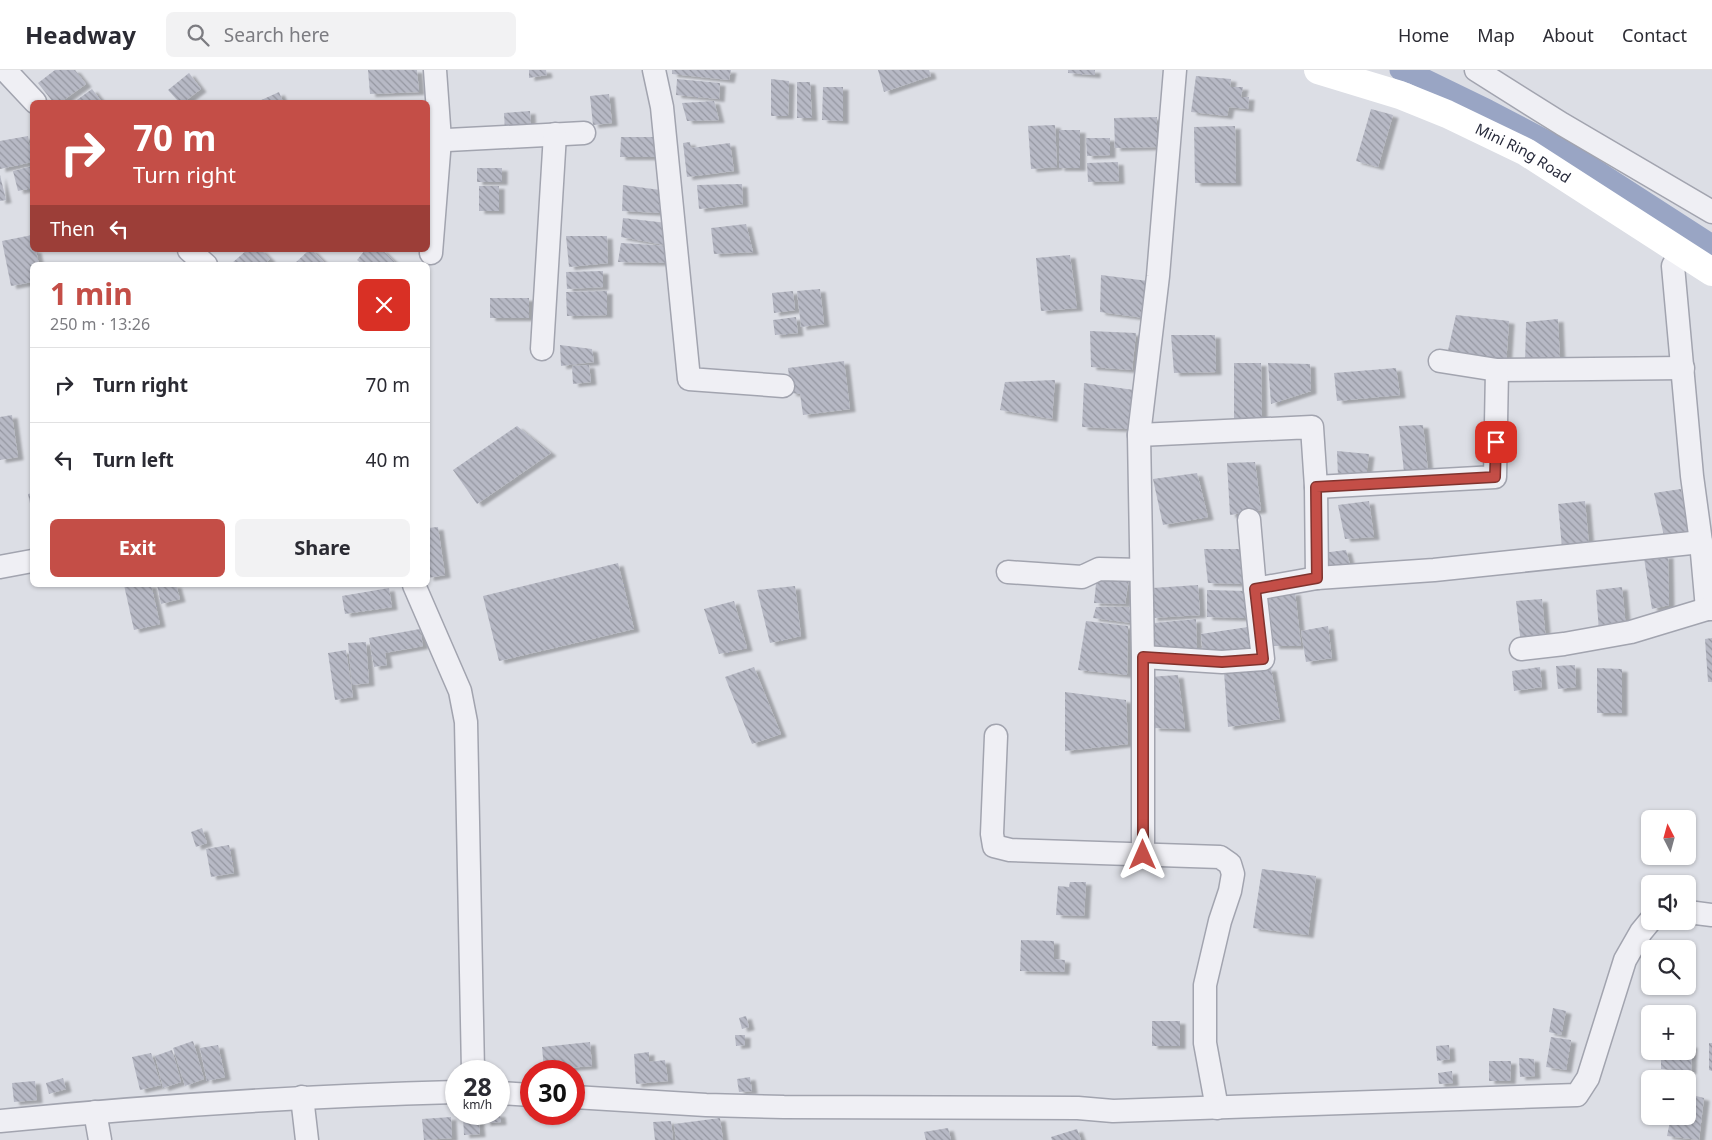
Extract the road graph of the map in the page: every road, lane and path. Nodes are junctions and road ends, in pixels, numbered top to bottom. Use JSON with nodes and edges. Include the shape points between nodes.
{"nodes":[{"id":1,"x":5,"y":70,"type":"edge"},
{"id":2,"x":436,"y":70,"type":"edge"},
{"id":3,"x":654,"y":70,"type":"edge"},
{"id":4,"x":1175,"y":70,"type":"edge"},
{"id":5,"x":1318,"y":70,"type":"edge"},
{"id":6,"x":1476,"y":70,"type":"edge"},
{"id":7,"x":32,"y":100,"type":"edge"},
{"id":8,"x":584,"y":132,"type":"dead end"},
{"id":9,"x":554,"y":134,"type":"junction"},
{"id":10,"x":434,"y":140,"type":"edge"},
{"id":11,"x":1712,"y":212,"type":"edge"},
{"id":12,"x":190,"y":252,"type":"edge"},
{"id":13,"x":431,"y":253,"type":"dead end"},
{"id":14,"x":1680,"y":253,"type":"junction"},
{"id":15,"x":202,"y":262,"type":"edge"},
{"id":16,"x":1712,"y":272,"type":"edge"},
{"id":17,"x":542,"y":349,"type":"dead end"},
{"id":18,"x":1440,"y":360,"type":"dead end"},
{"id":19,"x":1683,"y":368,"type":"junction"},
{"id":20,"x":1498,"y":370,"type":"junction"},
{"id":21,"x":782,"y":386,"type":"dead end"},
{"id":22,"x":1139,"y":435,"type":"junction"},
{"id":23,"x":1316,"y":487,"type":"junction"},
{"id":24,"x":1250,"y":520,"type":"dead end"},
{"id":25,"x":1702,"y":542,"type":"junction"},
{"id":26,"x":30,"y":561,"type":"edge"},
{"id":27,"x":0,"y":567,"type":"edge"},
{"id":28,"x":1141,"y":570,"type":"junction"},
{"id":29,"x":1008,"y":572,"type":"dead end"},
{"id":30,"x":1317,"y":578,"type":"junction"},
{"id":31,"x":415,"y":587,"type":"edge"},
{"id":32,"x":1255,"y":589,"type":"junction"},
{"id":33,"x":1710,"y":609,"type":"edge"},
{"id":34,"x":1521,"y":649,"type":"dead end"},
{"id":35,"x":1143,"y":657,"type":"junction"},
{"id":36,"x":996,"y":736,"type":"dead end"},
{"id":37,"x":1143,"y":855,"type":"junction"},
{"id":38,"x":1696,"y":913,"type":"edge"},
{"id":39,"x":1712,"y":915,"type":"edge"},
{"id":40,"x":1643,"y":930,"type":"edge"},
{"id":41,"x":473,"y":1060,"type":"edge"},
{"id":42,"x":445,"y":1092,"type":"edge"},
{"id":43,"x":302,"y":1097,"type":"junction"},
{"id":44,"x":585,"y":1098,"type":"edge"},
{"id":45,"x":1217,"y":1108,"type":"junction"},
{"id":46,"x":95,"y":1112,"type":"junction"},
{"id":47,"x":0,"y":1121,"type":"edge"},
{"id":48,"x":100,"y":1140,"type":"edge"},
{"id":49,"x":307,"y":1140,"type":"edge"}],
"edges":[{"from":1,"to":7,"type":"street"},
{"from":2,"to":10,"type":"street"},
{"from":3,"to":21,"type":"street","via":[[662,107],[689,379]]},
{"from":4,"to":22,"type":"street","via":[[1158,276]]},
{"from":5,"to":14,"type":"main road","name":"Mini Ring Road","via":[[1400,94],[1526,152]]},
{"from":6,"to":11,"type":"street"},
{"from":8,"to":9,"type":"street"},
{"from":9,"to":10,"type":"street"},
{"from":9,"to":17,"type":"street"},
{"from":10,"to":13,"type":"street"},
{"from":12,"to":15,"type":"street"},
{"from":14,"to":16,"type":"main road","name":"Mini Ring Road"},
{"from":14,"to":19,"type":"street","via":[[1673,266]]},
{"from":18,"to":20,"type":"street"},
{"from":19,"to":20,"type":"street"},
{"from":19,"to":25,"type":"street","via":[[1692,476]]},
{"from":20,"to":23,"type":"street","via":[[1495,477]]},
{"from":22,"to":23,"type":"street","via":[[1312,427]]},
{"from":22,"to":28,"type":"street"},
{"from":23,"to":30,"type":"street"},
{"from":24,"to":32,"type":"street"},
{"from":25,"to":30,"type":"street","via":[[1434,570]]},
{"from":25,"to":33,"type":"street"},
{"from":26,"to":27,"type":"street"},
{"from":28,"to":29,"type":"street","via":[[1099,569],[1082,577]]},
{"from":28,"to":35,"type":"street"},
{"from":30,"to":32,"type":"street"},
{"from":31,"to":41,"type":"street","via":[[460,691],[466,722]]},
{"from":32,"to":35,"type":"street","via":[[1263,659],[1222,662]]},
{"from":33,"to":34,"type":"street","via":[[1631,632]]},
{"from":35,"to":37,"type":"street"},
{"from":36,"to":37,"type":"street","via":[[994,846],[1010,850]]},
{"from":37,"to":45,"type":"street","via":[[1220,857],[1230,864],[1233,874],[1204,985],[1205,1043]]},
{"from":38,"to":39,"type":"street"},
{"from":40,"to":45,"type":"street","via":[[1625,960],[1588,1078],[1577,1095]]},
{"from":42,"to":43,"type":"street"},
{"from":43,"to":46,"type":"street"},
{"from":43,"to":49,"type":"street"},
{"from":44,"to":45,"type":"street","via":[[784,1107],[1078,1108],[1110,1111]]},
{"from":46,"to":47,"type":"street"},
{"from":46,"to":48,"type":"street"}]}
